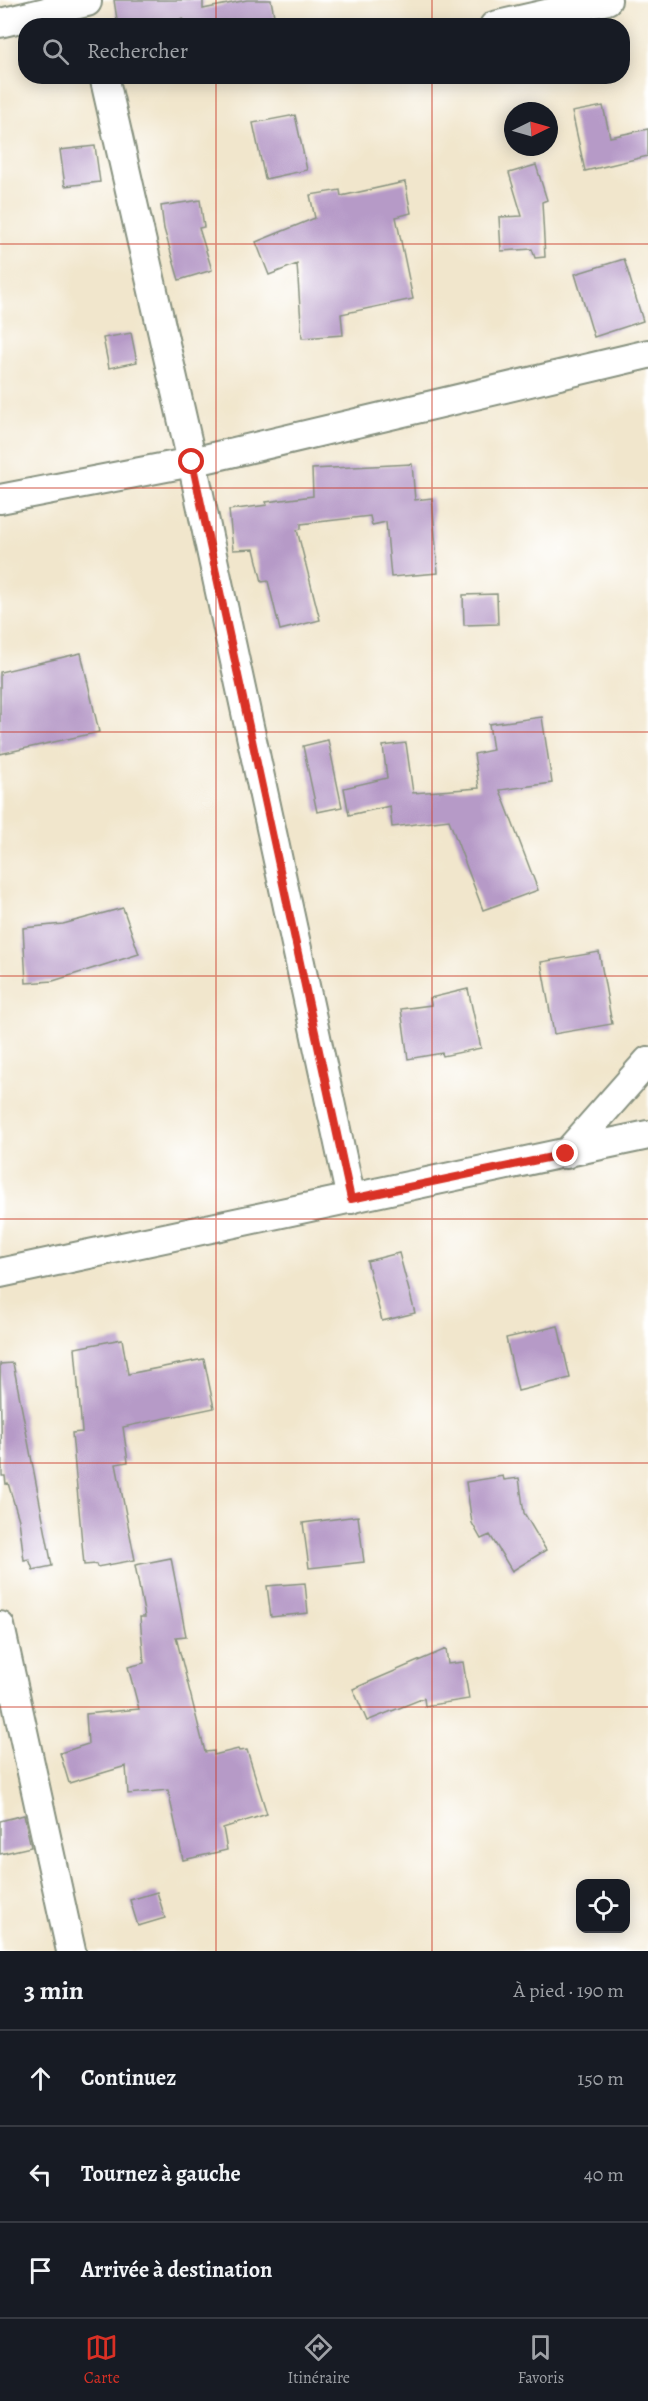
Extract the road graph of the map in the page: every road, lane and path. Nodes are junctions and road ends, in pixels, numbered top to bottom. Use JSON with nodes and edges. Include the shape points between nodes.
{"nodes":[{"id":1,"x":607,"y":0,"type":"edge"},
{"id":2,"x":89,"y":9,"type":"edge"},
{"id":3,"x":32,"y":18,"type":"edge"},
{"id":4,"x":529,"y":18,"type":"edge"},
{"id":5,"x":18,"y":20,"type":"edge"},
{"id":6,"x":0,"y":23,"type":"edge"},
{"id":7,"x":106,"y":84,"type":"edge"},
{"id":8,"x":648,"y":354,"type":"edge"},
{"id":9,"x":192,"y":462,"type":"junction"},
{"id":10,"x":0,"y":499,"type":"edge"},
{"id":11,"x":648,"y":1061,"type":"edge"},
{"id":12,"x":648,"y":1135,"type":"edge"},
{"id":13,"x":566,"y":1154,"type":"junction"},
{"id":14,"x":351,"y":1199,"type":"junction"},
{"id":15,"x":0,"y":1273,"type":"edge"},
{"id":16,"x":0,"y":1626,"type":"edge"},
{"id":17,"x":6,"y":1673,"type":"edge"},
{"id":18,"x":71,"y":1951,"type":"edge"}],
"edges":[{"from":1,"to":4,"type":"street"},
{"from":2,"to":3,"type":"street"},
{"from":5,"to":6,"type":"street"},
{"from":7,"to":9,"type":"street"},
{"from":8,"to":9,"type":"street"},
{"from":9,"to":10,"type":"street"},
{"from":9,"to":14,"type":"street"},
{"from":11,"to":13,"type":"street"},
{"from":12,"to":13,"type":"street"},
{"from":13,"to":14,"type":"street"},
{"from":14,"to":15,"type":"street"},
{"from":16,"to":17,"type":"street"},
{"from":17,"to":18,"type":"street"}]}
